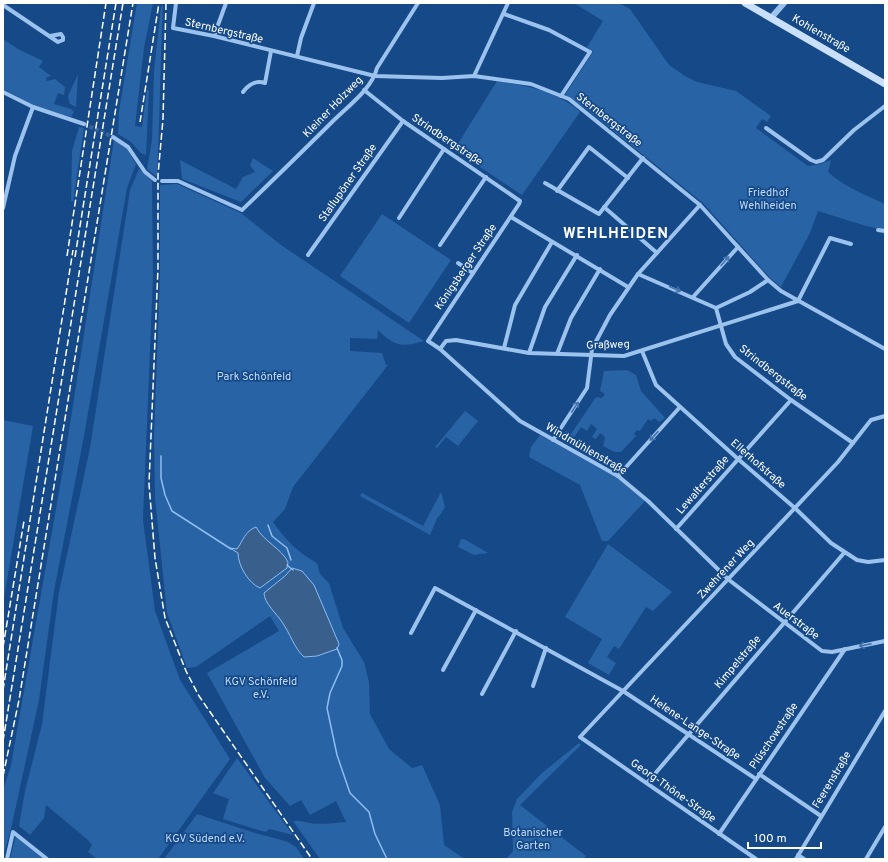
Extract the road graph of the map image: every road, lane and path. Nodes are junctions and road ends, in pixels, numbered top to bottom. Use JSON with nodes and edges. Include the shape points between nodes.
{"nodes":[{"id":1,"x":176,"y":3,"type":"edge"},
{"id":2,"x":226,"y":3,"type":"edge"},
{"id":3,"x":314,"y":3,"type":"edge"},
{"id":4,"x":418,"y":3,"type":"edge"},
{"id":5,"x":508,"y":3,"type":"edge"},
{"id":6,"x":745,"y":3,"type":"edge"},
{"id":7,"x":784,"y":3,"type":"edge"},
{"id":8,"x":3,"y":5,"type":"edge"},
{"id":9,"x":504,"y":14,"type":"junction"},
{"id":10,"x":771,"y":18,"type":"junction"},
{"id":11,"x":50,"y":36,"type":"dead end"},
{"id":12,"x":214,"y":36,"type":"junction"},
{"id":13,"x":271,"y":51,"type":"junction"},
{"id":14,"x":297,"y":56,"type":"junction"},
{"id":15,"x":375,"y":76,"type":"junction"},
{"id":16,"x":474,"y":76,"type":"junction"},
{"id":17,"x":885,"y":84,"type":"edge"},
{"id":18,"x":364,"y":90,"type":"junction"},
{"id":19,"x":3,"y":92,"type":"edge"},
{"id":20,"x":244,"y":92,"type":"dead end"},
{"id":21,"x":561,"y":96,"type":"junction"},
{"id":22,"x":885,"y":106,"type":"edge"},
{"id":23,"x":33,"y":107,"type":"junction"},
{"id":24,"x":403,"y":121,"type":"junction"},
{"id":25,"x":84,"y":124,"type":"tunnel mouth"},
{"id":26,"x":766,"y":128,"type":"dead end"},
{"id":27,"x":113,"y":137,"type":"tunnel mouth"},
{"id":28,"x":444,"y":149,"type":"junction"},
{"id":29,"x":643,"y":158,"type":"junction"},
{"id":30,"x":486,"y":177,"type":"junction"},
{"id":31,"x":628,"y":178,"type":"junction"},
{"id":32,"x":154,"y":180,"type":"dead end"},
{"id":33,"x":162,"y":181,"type":"dead end"},
{"id":34,"x":545,"y":183,"type":"dead end"},
{"id":35,"x":557,"y":191,"type":"junction"},
{"id":36,"x":4,"y":194,"type":"edge"},
{"id":37,"x":519,"y":204,"type":"joint"},
{"id":38,"x":700,"y":205,"type":"junction"},
{"id":39,"x":604,"y":207,"type":"junction"},
{"id":40,"x":3,"y":208,"type":"edge"},
{"id":41,"x":511,"y":217,"type":"junction"},
{"id":42,"x":399,"y":218,"type":"dead end"},
{"id":43,"x":878,"y":230,"type":"dead end"},
{"id":44,"x":885,"y":231,"type":"edge"},
{"id":45,"x":552,"y":242,"type":"junction"},
{"id":46,"x":851,"y":244,"type":"dead end"},
{"id":47,"x":440,"y":245,"type":"dead end"},
{"id":48,"x":738,"y":247,"type":"junction"},
{"id":49,"x":657,"y":253,"type":"junction"},
{"id":50,"x":308,"y":255,"type":"dead end"},
{"id":51,"x":577,"y":255,"type":"junction"},
{"id":52,"x":458,"y":262,"type":"dead end"},
{"id":53,"x":600,"y":269,"type":"junction"},
{"id":54,"x":473,"y":273,"type":"junction"},
{"id":55,"x":638,"y":274,"type":"junction"},
{"id":56,"x":768,"y":280,"type":"junction"},
{"id":57,"x":628,"y":287,"type":"junction"},
{"id":58,"x":693,"y":297,"type":"junction"},
{"id":59,"x":798,"y":301,"type":"junction"},
{"id":60,"x":716,"y":308,"type":"junction"},
{"id":61,"x":722,"y":326,"type":"junction"},
{"id":62,"x":428,"y":340,"type":"joint"},
{"id":63,"x":504,"y":348,"type":"junction"},
{"id":64,"x":440,"y":349,"type":"junction"},
{"id":65,"x":885,"y":349,"type":"edge"},
{"id":66,"x":642,"y":351,"type":"junction"},
{"id":67,"x":529,"y":352,"type":"junction"},
{"id":68,"x":557,"y":354,"type":"junction"},
{"id":69,"x":591,"y":355,"type":"junction"},
{"id":70,"x":791,"y":400,"type":"junction"},
{"id":71,"x":680,"y":407,"type":"junction"},
{"id":72,"x":885,"y":416,"type":"edge"},
{"id":73,"x":553,"y":440,"type":"junction"},
{"id":74,"x":853,"y":443,"type":"junction"},
{"id":75,"x":738,"y":459,"type":"junction"},
{"id":76,"x":618,"y":476,"type":"junction"},
{"id":77,"x":796,"y":509,"type":"junction"},
{"id":78,"x":676,"y":529,"type":"junction"},
{"id":79,"x":844,"y":553,"type":"junction"},
{"id":80,"x":885,"y":560,"type":"edge"},
{"id":81,"x":729,"y":580,"type":"junction"},
{"id":82,"x":476,"y":610,"type":"junction"},
{"id":83,"x":783,"y":622,"type":"junction"},
{"id":84,"x":516,"y":631,"type":"junction"},
{"id":85,"x":410,"y":633,"type":"dead end"},
{"id":86,"x":885,"y":641,"type":"edge"},
{"id":87,"x":546,"y":648,"type":"junction"},
{"id":88,"x":845,"y":649,"type":"junction"},
{"id":89,"x":444,"y":670,"type":"dead end"},
{"id":90,"x":533,"y":686,"type":"dead end"},
{"id":91,"x":623,"y":691,"type":"junction"},
{"id":92,"x":482,"y":694,"type":"dead end"},
{"id":93,"x":885,"y":710,"type":"edge"},
{"id":94,"x":688,"y":734,"type":"junction"},
{"id":95,"x":580,"y":737,"type":"joint"},
{"id":96,"x":759,"y":774,"type":"junction"},
{"id":97,"x":756,"y":779,"type":"junction"},
{"id":98,"x":647,"y":783,"type":"junction"},
{"id":99,"x":821,"y":816,"type":"junction"},
{"id":100,"x":885,"y":827,"type":"edge"},
{"id":101,"x":719,"y":834,"type":"junction"},
{"id":102,"x":797,"y":857,"type":"edge"},
{"id":103,"x":7,"y":859,"type":"edge"},
{"id":104,"x":47,"y":859,"type":"edge"},
{"id":105,"x":756,"y":859,"type":"edge"},
{"id":106,"x":804,"y":859,"type":"edge"},
{"id":107,"x":866,"y":859,"type":"edge"}],
"edges":[{"from":1,"to":12,"type":"street","name":"Sternbergstraße","via":[[173,28]]},
{"from":2,"to":12,"type":"street"},
{"from":3,"to":14,"type":"street","via":[[303,30]]},
{"from":4,"to":15,"type":"street","name":"Kleiner Holzweg","via":[[377,68]]},
{"from":5,"to":9,"type":"street"},
{"from":6,"to":10,"type":"main road","name":"Kohlenstraße"},
{"from":7,"to":10,"type":"street"},
{"from":8,"to":11,"type":"street"},
{"from":9,"to":16,"type":"street"},
{"from":9,"to":21,"type":"street","via":[[549,30],[590,52]]},
{"from":10,"to":17,"type":"main road","name":"Kohlenstraße"},
{"from":12,"to":13,"type":"street","name":"Sternbergstraße"},
{"from":13,"to":14,"type":"street","name":"Sternbergstraße"},
{"from":13,"to":20,"type":"street","name":"Sternbergstraße","via":[[265,83],[255,83]]},
{"from":14,"to":15,"type":"street","name":"Sternbergstraße"},
{"from":15,"to":16,"type":"street","name":"Sternbergstraße"},
{"from":15,"to":18,"type":"street","name":"Kleiner Holzweg"},
{"from":16,"to":21,"type":"street","name":"Sternbergstraße","via":[[531,84]]},
{"from":18,"to":24,"type":"street","name":"Strindbergstraße"},
{"from":18,"to":33,"type":"street","name":"Kleiner Holzweg","via":[[242,210],[178,181]]},
{"from":19,"to":23,"type":"street"},
{"from":21,"to":29,"type":"street","name":"Sternbergstraße","via":[[569,99]]},
{"from":22,"to":26,"type":"street","via":[[822,160],[816,162]]},
{"from":23,"to":25,"type":"street"},
{"from":23,"to":36,"type":"street"},
{"from":24,"to":28,"type":"street","name":"Strindbergstraße"},
{"from":24,"to":50,"type":"street","name":"Stallupöner Straße"},
{"from":27,"to":32,"type":"street","via":[[128,147],[145,172]]},
{"from":28,"to":30,"type":"street","name":"Strindbergstraße"},
{"from":28,"to":42,"type":"street"},
{"from":29,"to":31,"type":"street"},
{"from":29,"to":38,"type":"street","name":"Sternbergstraße"},
{"from":30,"to":37,"type":"street","name":"Strindbergstraße","via":[[518,199]]},
{"from":30,"to":47,"type":"street"},
{"from":31,"to":35,"type":"street","via":[[589,147]]},
{"from":31,"to":39,"type":"street"},
{"from":34,"to":35,"type":"street"},
{"from":35,"to":39,"type":"street","via":[[599,214]]},
{"from":36,"to":40,"type":"street"},
{"from":37,"to":41,"type":"street","name":"Königsberger Straße"},
{"from":38,"to":48,"type":"street","name":"Sternbergstraße"},
{"from":38,"to":49,"type":"street"},
{"from":39,"to":49,"type":"street"},
{"from":41,"to":45,"type":"street"},
{"from":41,"to":54,"type":"street","name":"Königsberger Straße"},
{"from":43,"to":44,"type":"street"},
{"from":45,"to":51,"type":"street"},
{"from":45,"to":63,"type":"street","via":[[515,305]]},
{"from":46,"to":59,"type":"street","via":[[830,238]]},
{"from":48,"to":56,"type":"street","name":"Sternbergstraße"},
{"from":58,"to":48,"type":"street","one_way":true},
{"from":49,"to":55,"type":"street"},
{"from":51,"to":53,"type":"street"},
{"from":51,"to":67,"type":"street","via":[[545,307]]},
{"from":52,"to":54,"type":"street"},
{"from":53,"to":57,"type":"street"},
{"from":53,"to":68,"type":"street","via":[[571,318]]},
{"from":54,"to":62,"type":"street","name":"Königsberger Straße"},
{"from":55,"to":57,"type":"street"},
{"from":55,"to":58,"type":"street","one_way":true},
{"from":56,"to":59,"type":"street","name":"Sternbergstraße"},
{"from":56,"to":60,"type":"street","via":[[750,292]]},
{"from":57,"to":69,"type":"street","via":[[596,338]]},
{"from":58,"to":60,"type":"street"},
{"from":59,"to":61,"type":"street","name":"Graßweg"},
{"from":59,"to":65,"type":"street","name":"Sternbergstraße"},
{"from":60,"to":61,"type":"street","name":"Strindbergstraße"},
{"from":61,"to":66,"type":"street","name":"Graßweg"},
{"from":61,"to":70,"type":"street","name":"Strindbergstraße","via":[[726,344],[735,357]]},
{"from":62,"to":64,"type":"street","name":"Windmühlenstraße"},
{"from":63,"to":64,"type":"street","name":"Graßweg","via":[[456,340],[446,341]]},
{"from":63,"to":67,"type":"street","name":"Graßweg"},
{"from":64,"to":73,"type":"street","name":"Windmühlenstraße","via":[[520,421]]},
{"from":66,"to":69,"type":"street","name":"Graßweg","via":[[624,356]]},
{"from":66,"to":71,"type":"street","name":"Ellerhofstraße","via":[[656,385]]},
{"from":67,"to":68,"type":"street","name":"Graßweg"},
{"from":68,"to":69,"type":"street","name":"Graßweg"},
{"from":73,"to":69,"type":"street","one_way":true,"via":[[588,388]]},
{"from":70,"to":74,"type":"street","name":"Strindbergstraße"},
{"from":70,"to":75,"type":"street","name":"Lewalterstraße"},
{"from":71,"to":75,"type":"street","name":"Ellerhofstraße"},
{"from":71,"to":76,"type":"street","one_way":true},
{"from":72,"to":74,"type":"street","name":"Zwehrener Weg","via":[[871,420]]},
{"from":73,"to":76,"type":"street","name":"Windmühlenstraße"},
{"from":74,"to":77,"type":"street","name":"Zwehrener Weg"},
{"from":75,"to":77,"type":"street","name":"Ellerhofstraße"},
{"from":75,"to":78,"type":"street","name":"Lewalterstraße"},
{"from":76,"to":78,"type":"street","name":"Windmühlenstraße"},
{"from":77,"to":79,"type":"street","name":"Ellerhofstraße"},
{"from":77,"to":81,"type":"street","name":"Zwehrener Weg"},
{"from":78,"to":81,"type":"street","name":"Windmühlenstraße"},
{"from":79,"to":80,"type":"street","name":"Ellerhofstraße","via":[[868,562]]},
{"from":79,"to":83,"type":"street","name":"Kimpelstraße"},
{"from":81,"to":83,"type":"street","name":"Auerstraße"},
{"from":81,"to":91,"type":"street","name":"Zwehrener Weg"},
{"from":82,"to":84,"type":"street","name":"Helene-Lange-Straße"},
{"from":82,"to":85,"type":"street","name":"Helene-Lange-Straße","via":[[435,588]]},
{"from":82,"to":89,"type":"street"},
{"from":83,"to":88,"type":"street","name":"Auerstraße","via":[[822,651]]},
{"from":83,"to":94,"type":"street","name":"Kimpelstraße"},
{"from":84,"to":87,"type":"street","name":"Helene-Lange-Straße"},
{"from":84,"to":92,"type":"street"},
{"from":86,"to":88,"type":"street","name":"Auerstraße","one_way":true},
{"from":87,"to":90,"type":"street"},
{"from":87,"to":91,"type":"street","name":"Helene-Lange-Straße"},
{"from":88,"to":96,"type":"street","name":"Plüschowstraße"},
{"from":91,"to":94,"type":"street","name":"Helene-Lange-Straße"},
{"from":91,"to":95,"type":"street","name":"Zwehrener Weg"},
{"from":93,"to":99,"type":"street","name":"Feerenstraße"},
{"from":94,"to":97,"type":"street","name":"Helene-Lange-Straße"},
{"from":94,"to":98,"type":"street","name":"Kimpelstraße"},
{"from":95,"to":98,"type":"street","name":"Georg-Thöne-Straße"},
{"from":96,"to":97,"type":"street","name":"Plüschowstraße"},
{"from":96,"to":99,"type":"street"},
{"from":97,"to":101,"type":"street","name":"Plüschowstraße"},
{"from":98,"to":101,"type":"street","name":"Georg-Thöne-Straße"},
{"from":99,"to":102,"type":"street","name":"Feerenstraße"},
{"from":100,"to":107,"type":"street"},
{"from":101,"to":105,"type":"street","name":"Georg-Thöne-Straße"},
{"from":102,"to":106,"type":"street"},
{"from":103,"to":104,"type":"street","via":[[13,832]]}]}
